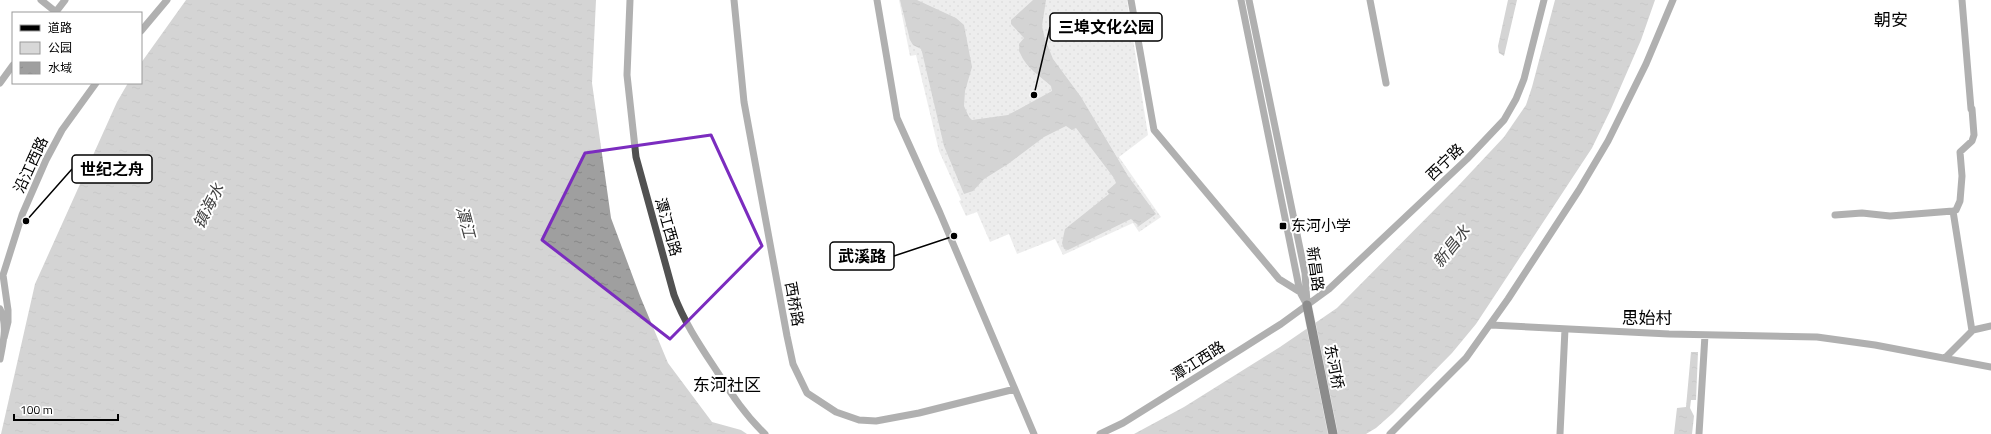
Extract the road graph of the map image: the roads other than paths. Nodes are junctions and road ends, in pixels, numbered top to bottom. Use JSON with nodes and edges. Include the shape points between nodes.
{"nodes":[{"id":1,"x":41,"y":0,"type":"edge"},
{"id":2,"x":65,"y":0,"type":"edge"},
{"id":3,"x":167,"y":0,"type":"edge"},
{"id":4,"x":630,"y":0,"type":"edge"},
{"id":5,"x":734,"y":0,"type":"edge"},
{"id":6,"x":877,"y":0,"type":"edge"},
{"id":7,"x":1131,"y":0,"type":"edge"},
{"id":8,"x":1242,"y":0,"type":"edge"},
{"id":9,"x":1249,"y":0,"type":"edge"},
{"id":10,"x":1370,"y":0,"type":"edge"},
{"id":11,"x":1544,"y":0,"type":"edge"},
{"id":12,"x":1674,"y":0,"type":"edge"},
{"id":13,"x":1962,"y":0,"type":"edge"},
{"id":14,"x":56,"y":12,"type":"edge"},
{"id":15,"x":142,"y":30,"type":"edge"},
{"id":16,"x":12,"y":67,"type":"edge"},
{"id":17,"x":0,"y":83,"type":"edge"},
{"id":18,"x":1386,"y":83,"type":"dead end"},
{"id":19,"x":95,"y":84,"type":"edge"},
{"id":20,"x":1953,"y":211,"type":"junction"},
{"id":21,"x":1835,"y":215,"type":"dead end"},
{"id":22,"x":2,"y":277,"type":"edge"},
{"id":23,"x":1300,"y":292,"type":"junction"},
{"id":24,"x":1307,"y":305,"type":"junction"},
{"id":25,"x":0,"y":309,"type":"edge"},
{"id":26,"x":1491,"y":325,"type":"junction"},
{"id":27,"x":1991,"y":326,"type":"edge"},
{"id":28,"x":1565,"y":329,"type":"junction"},
{"id":29,"x":1972,"y":331,"type":"junction"},
{"id":30,"x":1705,"y":335,"type":"junction"},
{"id":31,"x":4,"y":338,"type":"junction"},
{"id":32,"x":1945,"y":358,"type":"junction"},
{"id":33,"x":0,"y":359,"type":"edge"},
{"id":34,"x":1991,"y":367,"type":"edge"},
{"id":35,"x":1015,"y":389,"type":"junction"},
{"id":36,"x":1392,"y":433,"type":"edge"},
{"id":37,"x":765,"y":434,"type":"edge"},
{"id":38,"x":1034,"y":434,"type":"edge"},
{"id":39,"x":1100,"y":434,"type":"edge"},
{"id":40,"x":1333,"y":434,"type":"edge"},
{"id":41,"x":1560,"y":434,"type":"edge"},
{"id":42,"x":1699,"y":434,"type":"edge"}],
"edges":[{"from":1,"to":14,"type":"street"},
{"from":2,"to":14,"type":"street"},
{"from":3,"to":15,"type":"street"},
{"from":4,"to":37,"type":"street","name":"潭江西路","via":[[627,75],[636,157],[674,295],[686,324],[702,349],[742,409]]},
{"from":5,"to":35,"type":"street","name":"西桥路","via":[[744,102],[787,336],[793,364],[807,393],[843,416],[873,421]]},
{"from":6,"to":35,"type":"street","via":[[897,118]]},
{"from":7,"to":23,"type":"street","via":[[1154,130],[1279,279]]},
{"from":8,"to":23,"type":"street","name":"新昌路"},
{"from":9,"to":24,"type":"street","name":"新昌路","via":[[1305,273]]},
{"from":10,"to":18,"type":"street"},
{"from":11,"to":24,"type":"street","name":"西宁路","via":[[1524,79],[1504,120],[1467,159],[1329,289]]},
{"from":12,"to":26,"type":"street","via":[[1608,141]]},
{"from":13,"to":20,"type":"street","via":[[1974,135],[1972,141],[1960,152],[1960,201]]},
{"from":16,"to":17,"type":"street"},
{"from":19,"to":22,"type":"street","name":"沿江西路","via":[[62,130],[46,160],[22,215]]},
{"from":20,"to":21,"type":"street","via":[[1890,216],[1862,213]]},
{"from":20,"to":29,"type":"street"},
{"from":22,"to":31,"type":"street","name":"沿江西路","via":[[8,310]]},
{"from":23,"to":24,"type":"street","name":"新昌路"},
{"from":24,"to":39,"type":"street","name":"潭江西路","via":[[1229,357],[1123,423]]},
{"from":24,"to":40,"type":"main road","name":"东河桥"},
{"from":25,"to":31,"type":"street","name":"沿江西路"},
{"from":26,"to":28,"type":"street"},
{"from":26,"to":36,"type":"street","via":[[1466,358]]},
{"from":27,"to":29,"type":"street"},
{"from":28,"to":30,"type":"street"},
{"from":28,"to":41,"type":"street"},
{"from":29,"to":32,"type":"street"},
{"from":30,"to":32,"type":"street","via":[[1817,337]]},
{"from":30,"to":42,"type":"street"},
{"from":31,"to":33,"type":"street","name":"沿江西路"},
{"from":32,"to":34,"type":"street"},
{"from":35,"to":38,"type":"street"}]}
